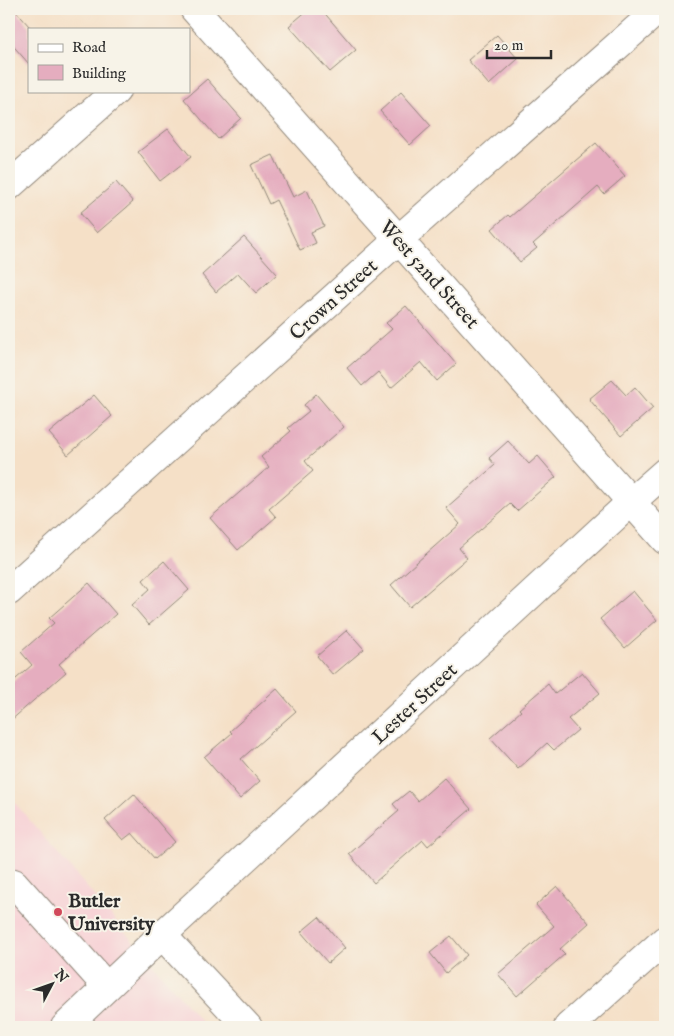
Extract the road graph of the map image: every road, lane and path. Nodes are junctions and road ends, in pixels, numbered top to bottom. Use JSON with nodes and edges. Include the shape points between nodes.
{"nodes":[{"id":1,"x":659,"y":9,"type":"edge"},
{"id":2,"x":198,"y":16,"type":"edge"},
{"id":3,"x":115,"y":92,"type":"edge"},
{"id":4,"x":9,"y":186,"type":"edge"},
{"id":5,"x":399,"y":239,"type":"junction"},
{"id":6,"x":665,"y":472,"type":"edge"},
{"id":7,"x":631,"y":502,"type":"junction"},
{"id":8,"x":665,"y":540,"type":"edge"},
{"id":9,"x":9,"y":591,"type":"edge"},
{"id":10,"x":9,"y":882,"type":"edge"},
{"id":11,"x":162,"y":935,"type":"junction"},
{"id":12,"x":665,"y":940,"type":"edge"},
{"id":13,"x":107,"y":987,"type":"junction"},
{"id":14,"x":65,"y":1027,"type":"edge"},
{"id":15,"x":248,"y":1027,"type":"edge"},
{"id":16,"x":568,"y":1027,"type":"edge"}],
"edges":[{"from":1,"to":5,"type":"street","name":"Crown Street"},
{"from":2,"to":5,"type":"street","name":"West 52nd Street"},
{"from":3,"to":4,"type":"street"},
{"from":5,"to":7,"type":"street","name":"West 52nd Street"},
{"from":5,"to":9,"type":"street","name":"Crown Street"},
{"from":6,"to":7,"type":"street","name":"Lester Street"},
{"from":7,"to":8,"type":"street","name":"West 52nd Street"},
{"from":7,"to":11,"type":"street","name":"Lester Street"},
{"from":10,"to":13,"type":"street","via":[[14,883]]},
{"from":11,"to":13,"type":"street","name":"Lester Street"},
{"from":11,"to":15,"type":"street"},
{"from":12,"to":16,"type":"street"},
{"from":13,"to":14,"type":"street","name":"Lester Street"}]}
